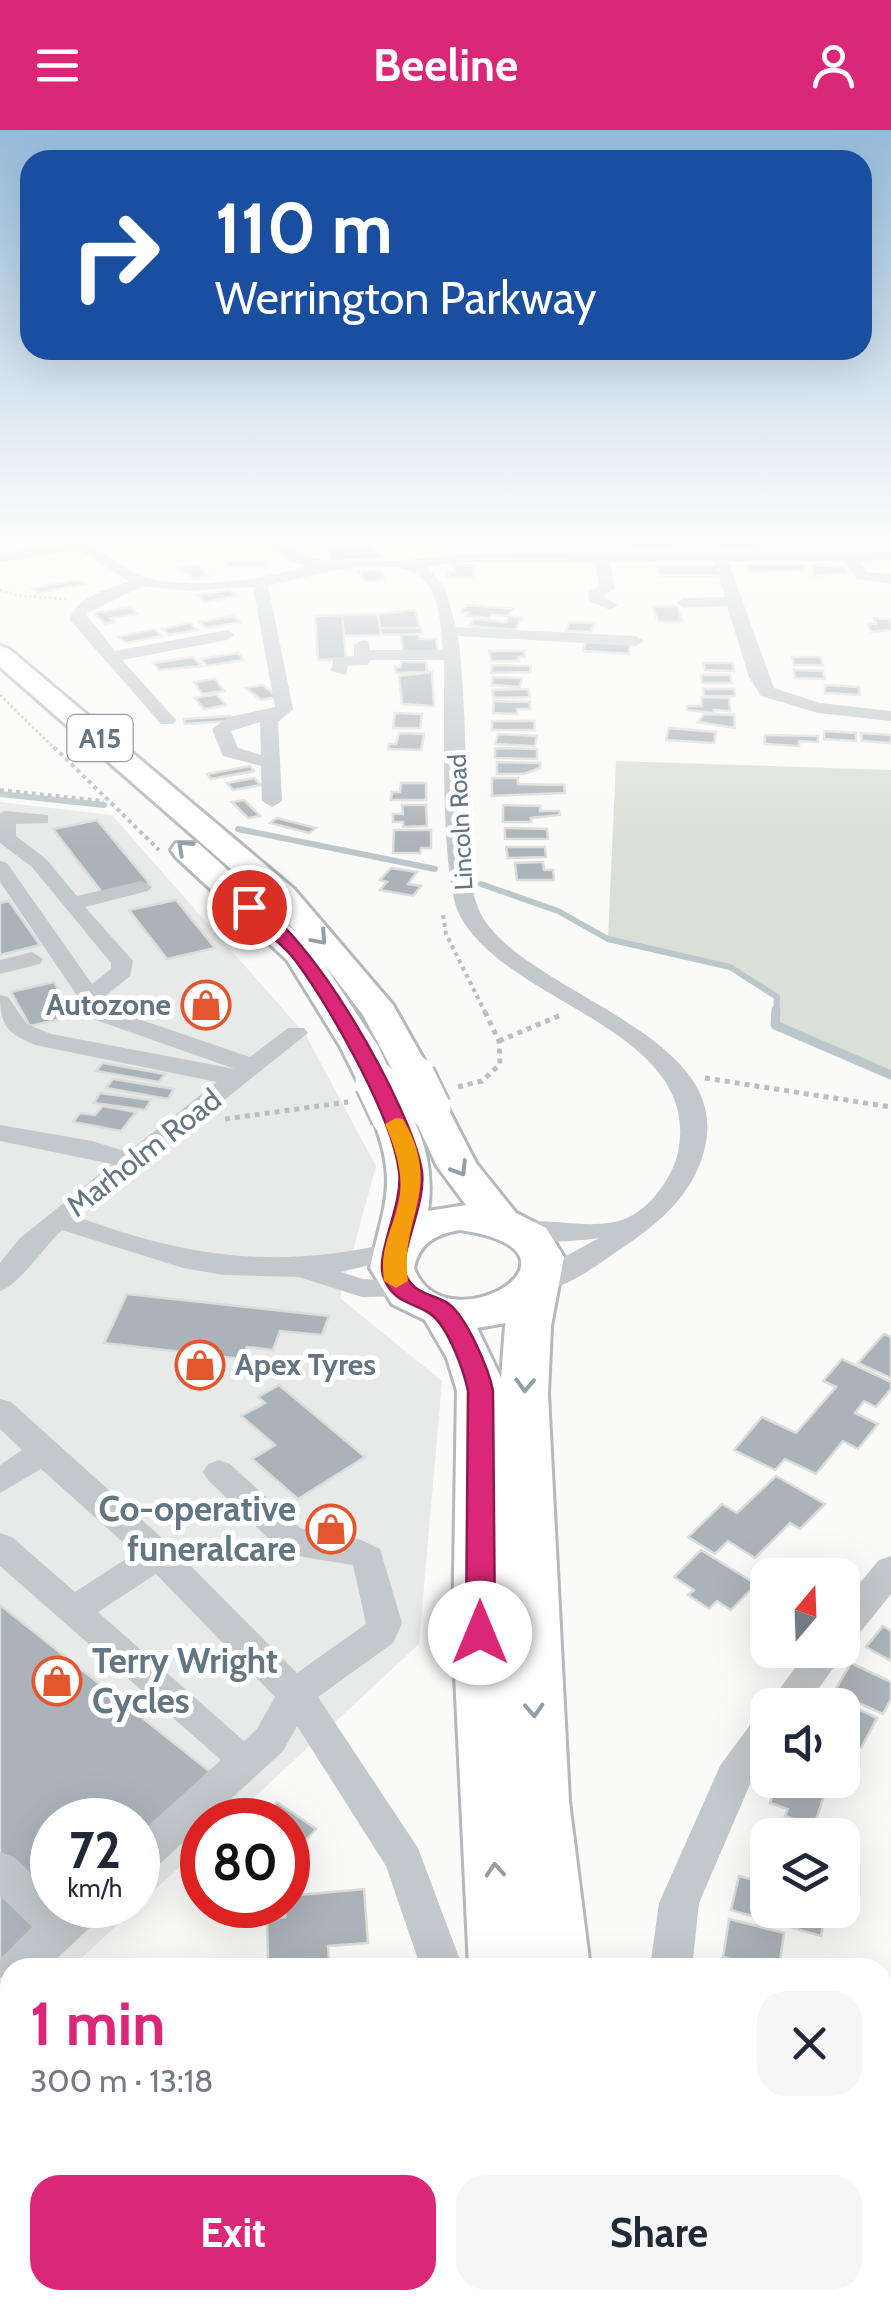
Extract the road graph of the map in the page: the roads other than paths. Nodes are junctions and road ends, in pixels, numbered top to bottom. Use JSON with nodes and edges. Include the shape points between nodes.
{"nodes":[{"id":1,"x":98,"y":644,"type":"edge"},
{"id":2,"x":194,"y":644,"type":"edge"},
{"id":3,"x":271,"y":644,"type":"edge"},
{"id":4,"x":451,"y":644,"type":"edge"},
{"id":5,"x":748,"y":644,"type":"edge"},
{"id":6,"x":0,"y":654,"type":"edge"},
{"id":7,"x":452,"y":655,"type":"junction"},
{"id":8,"x":109,"y":657,"type":"junction"},
{"id":9,"x":340,"y":671,"type":"dead end"},
{"id":10,"x":0,"y":684,"type":"edge"},
{"id":11,"x":168,"y":686,"type":"dead end"},
{"id":12,"x":141,"y":692,"type":"junction"},
{"id":13,"x":278,"y":713,"type":"junction"},
{"id":14,"x":891,"y":716,"type":"edge"},
{"id":15,"x":167,"y":720,"type":"dead end"},
{"id":16,"x":270,"y":762,"type":"junction"},
{"id":17,"x":272,"y":802,"type":"dead end"},
{"id":18,"x":40,"y":819,"type":"dead end"},
{"id":19,"x":0,"y":867,"type":"edge"},
{"id":20,"x":141,"y":887,"type":"dead end"},
{"id":21,"x":70,"y":904,"type":"junction"},
{"id":22,"x":32,"y":959,"type":"dead end"},
{"id":23,"x":0,"y":967,"type":"edge"},
{"id":24,"x":89,"y":998,"type":"junction"},
{"id":25,"x":0,"y":1002,"type":"edge"},
{"id":26,"x":296,"y":1034,"type":"dead end"},
{"id":27,"x":246,"y":1073,"type":"junction"},
{"id":28,"x":403,"y":1095,"type":"junction"},
{"id":29,"x":0,"y":1133,"type":"edge"},
{"id":30,"x":134,"y":1162,"type":"junction"},
{"id":31,"x":58,"y":1219,"type":"junction"},
{"id":32,"x":510,"y":1226,"type":"junction"},
{"id":33,"x":630,"y":1226,"type":"junction"},
{"id":34,"x":409,"y":1274,"type":"junction"},
{"id":35,"x":0,"y":1282,"type":"edge"},
{"id":36,"x":538,"y":1285,"type":"junction"},
{"id":37,"x":0,"y":1410,"type":"edge"},
{"id":38,"x":42,"y":1452,"type":"junction"},
{"id":39,"x":219,"y":1472,"type":"dead end"},
{"id":40,"x":0,"y":1481,"type":"edge"},
{"id":41,"x":0,"y":1546,"type":"edge"},
{"id":42,"x":159,"y":1555,"type":"junction"},
{"id":43,"x":891,"y":1569,"type":"edge"},
{"id":44,"x":860,"y":1608,"type":"edge"},
{"id":45,"x":76,"y":1610,"type":"junction"},
{"id":46,"x":814,"y":1668,"type":"edge"},
{"id":47,"x":799,"y":1688,"type":"edge"},
{"id":48,"x":295,"y":1694,"type":"junction"},
{"id":49,"x":228,"y":1747,"type":"dead end"},
{"id":50,"x":750,"y":1752,"type":"edge"},
{"id":51,"x":160,"y":1839,"type":"edge"},
{"id":52,"x":0,"y":1870,"type":"edge"},
{"id":53,"x":30,"y":1889,"type":"edge"},
{"id":54,"x":61,"y":1928,"type":"edge"},
{"id":55,"x":28,"y":1958,"type":"edge"},
{"id":56,"x":438,"y":1958,"type":"edge"},
{"id":57,"x":500,"y":1958,"type":"edge"},
{"id":58,"x":557,"y":1958,"type":"edge"},
{"id":59,"x":672,"y":1958,"type":"edge"}],
"edges":[{"from":1,"to":8,"type":"street"},
{"from":2,"to":8,"type":"street"},
{"from":3,"to":13,"type":"street","via":[[284,709]]},
{"from":4,"to":7,"type":"street","name":"Lincoln Road"},
{"from":5,"to":14,"type":"street","via":[[766,692],[818,708]]},
{"from":6,"to":28,"type":"highway","number":"A15","one_way":true,"via":[[282,896],[380,1013]]},
{"from":7,"to":9,"type":"street","via":[[362,647],[362,661],[340,661]]},
{"from":7,"to":33,"type":"street","name":"Lincoln Road","via":[[466,908],[485,935],[647,1048],[673,1072],[693,1111],[694,1152],[683,1177],[664,1202]]},
{"from":8,"to":12,"type":"street"},
{"from":28,"to":10,"type":"highway","number":"A15","one_way":true,"via":[[359,1046],[300,954]]},
{"from":11,"to":12,"type":"street"},
{"from":12,"to":15,"type":"street"},
{"from":13,"to":16,"type":"street","via":[[268,720]]},
{"from":13,"to":16,"type":"street","via":[[221,729],[230,752]]},
{"from":16,"to":17,"type":"street"},
{"from":18,"to":21,"type":"street","via":[[6,817],[6,838],[26,848]]},
{"from":19,"to":24,"type":"street"},
{"from":20,"to":21,"type":"street"},
{"from":21,"to":24,"type":"street","via":[[122,961],[122,971]]},
{"from":22,"to":23,"type":"street"},
{"from":24,"to":27,"type":"street","via":[[116,1022]]},
{"from":25,"to":27,"type":"street","via":[[18,1029],[44,1040]]},
{"from":26,"to":27,"type":"street","name":"Marholm Road"},
{"from":27,"to":30,"type":"street","name":"Marholm Road"},
{"from":28,"to":32,"type":"highway","number":"A15","one_way":true},
{"from":28,"to":34,"type":"highway","number":"A15","via":[[411,1174]]},
{"from":29,"to":30,"type":"street"},
{"from":30,"to":31,"type":"street","name":"Marholm Road"},
{"from":31,"to":34,"type":"street","via":[[178,1260],[302,1271],[362,1288]]},
{"from":31,"to":35,"type":"street","name":"Marholm Road"},
{"from":32,"to":33,"type":"street","via":[[564,1234]]},
{"from":32,"to":34,"type":"highway","via":[[481,1218],[422,1226]]},
{"from":32,"to":36,"type":"highway","number":"A15","via":[[542,1253]]},
{"from":33,"to":36,"type":"street","name":"Lincoln Road","via":[[589,1260]]},
{"from":34,"to":36,"type":"highway","via":[[461,1314],[500,1310]]},
{"from":57,"to":34,"type":"highway","one_way":true,"via":[[480,1633],[480,1391],[465,1344]]},
{"from":36,"to":58,"type":"highway","number":"A15","one_way":true,"via":[[524,1394],[529,1582],[538,1801]]},
{"from":37,"to":38,"type":"street"},
{"from":38,"to":40,"type":"street"},
{"from":38,"to":42,"type":"street"},
{"from":39,"to":48,"type":"street","via":[[288,1537],[361,1553],[374,1571],[380,1633]]},
{"from":41,"to":45,"type":"street"},
{"from":42,"to":45,"type":"street"},
{"from":42,"to":48,"type":"street"},
{"from":43,"to":44,"type":"street"},
{"from":45,"to":49,"type":"street"},
{"from":46,"to":47,"type":"street"},
{"from":48,"to":51,"type":"street","via":[[270,1740]]},
{"from":48,"to":56,"type":"street","via":[[404,1860]]},
{"from":50,"to":59,"type":"street","via":[[680,1903]]},
{"from":52,"to":53,"type":"street"},
{"from":54,"to":55,"type":"street"}]}
